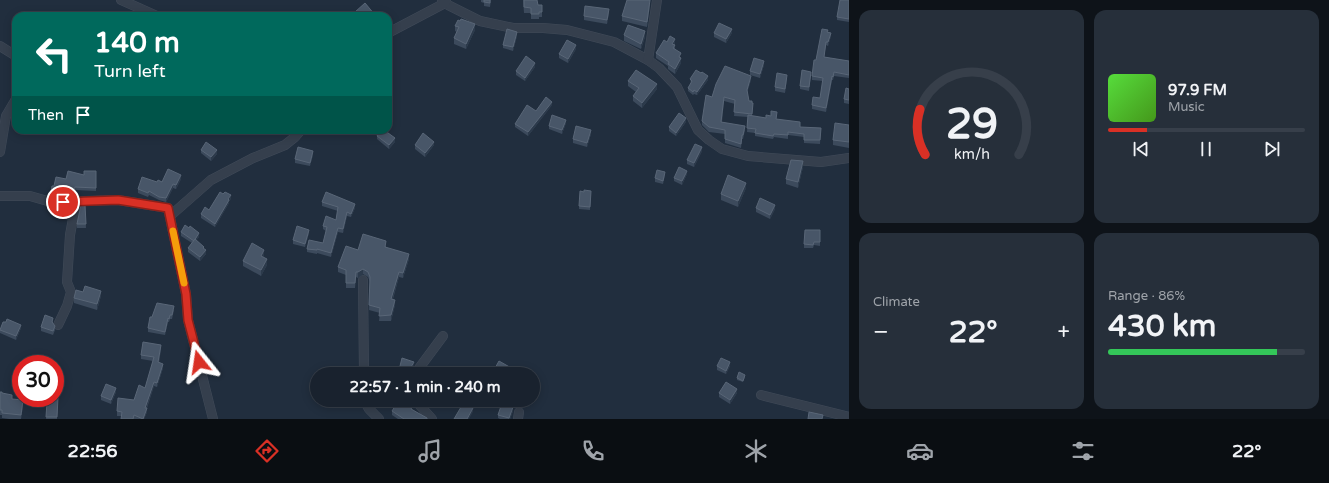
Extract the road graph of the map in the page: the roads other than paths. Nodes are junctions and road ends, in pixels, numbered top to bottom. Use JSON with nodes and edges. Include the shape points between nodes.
{"nodes":[{"id":1,"x":121,"y":0,"type":"edge"},
{"id":2,"x":658,"y":0,"type":"edge"},
{"id":3,"x":445,"y":1,"type":"edge"},
{"id":4,"x":148,"y":12,"type":"edge"},
{"id":5,"x":392,"y":32,"type":"edge"},
{"id":6,"x":0,"y":46,"type":"edge"},
{"id":7,"x":12,"y":54,"type":"edge"},
{"id":8,"x":648,"y":60,"type":"junction"},
{"id":9,"x":12,"y":106,"type":"edge"},
{"id":10,"x":298,"y":134,"type":"edge"},
{"id":11,"x":0,"y":152,"type":"edge"},
{"id":12,"x":849,"y":158,"type":"edge"},
{"id":13,"x":0,"y":196,"type":"edge"},
{"id":14,"x":76,"y":202,"type":"junction"},
{"id":15,"x":170,"y":216,"type":"junction"},
{"id":16,"x":363,"y":280,"type":"dead end"},
{"id":17,"x":58,"y":325,"type":"dead end"},
{"id":18,"x":443,"y":336,"type":"dead end"},
{"id":19,"x":364,"y":367,"type":"edge"},
{"id":20,"x":420,"y":367,"type":"edge"},
{"id":21,"x":761,"y":395,"type":"dead end"},
{"id":22,"x":368,"y":407,"type":"edge"},
{"id":23,"x":421,"y":407,"type":"edge"},
{"id":24,"x":849,"y":417,"type":"edge"},
{"id":25,"x":213,"y":419,"type":"edge"},
{"id":26,"x":379,"y":419,"type":"edge"},
{"id":27,"x":432,"y":419,"type":"edge"}],
"edges":[{"from":1,"to":4,"type":"street"},
{"from":2,"to":8,"type":"street"},
{"from":3,"to":5,"type":"street"},
{"from":3,"to":8,"type":"street","via":[[480,21],[513,28],[567,30],[614,42]]},
{"from":6,"to":7,"type":"street"},
{"from":8,"to":12,"type":"street","via":[[677,86],[698,130],[722,149],[748,156],[821,162]]},
{"from":9,"to":11,"type":"street","via":[[6,116]]},
{"from":10,"to":15,"type":"street","via":[[285,145],[211,180]]},
{"from":13,"to":14,"type":"street","via":[[30,196],[51,202]]},
{"from":14,"to":15,"type":"street","via":[[118,200],[168,208]]},
{"from":14,"to":17,"type":"street","via":[[70,235],[67,282],[71,292]]},
{"from":15,"to":25,"type":"street","via":[[186,294],[188,320]]},
{"from":16,"to":19,"type":"street"},
{"from":18,"to":20,"type":"street"},
{"from":21,"to":24,"type":"street"},
{"from":22,"to":26,"type":"street"},
{"from":23,"to":27,"type":"street"}]}
